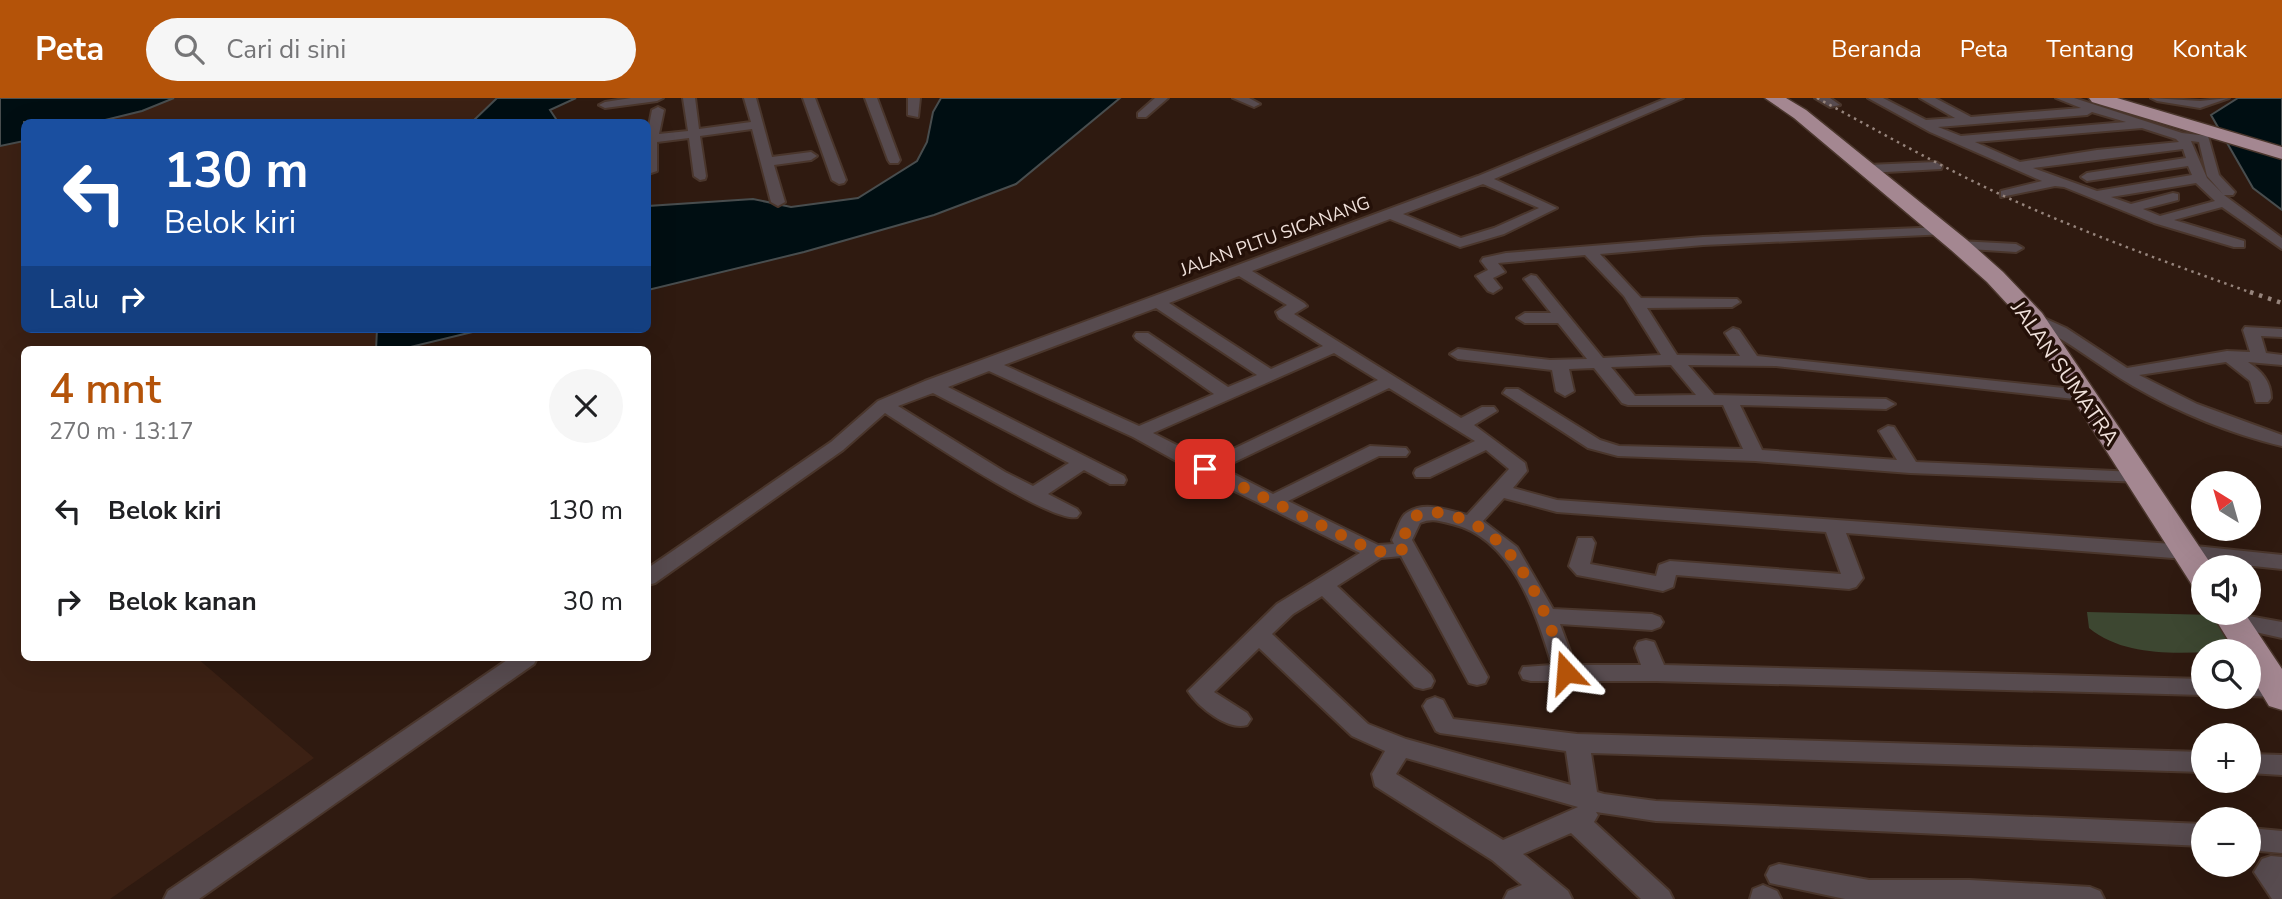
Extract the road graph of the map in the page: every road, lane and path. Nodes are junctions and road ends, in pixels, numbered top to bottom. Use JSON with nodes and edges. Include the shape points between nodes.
{"nodes":[{"id":1,"x":688,"y":98,"type":"edge"},
{"id":2,"x":750,"y":98,"type":"edge"},
{"id":3,"x":809,"y":98,"type":"edge"},
{"id":4,"x":871,"y":98,"type":"edge"},
{"id":5,"x":914,"y":98,"type":"edge"},
{"id":6,"x":1162,"y":98,"type":"edge"},
{"id":7,"x":1239,"y":98,"type":"edge"},
{"id":8,"x":1677,"y":98,"type":"edge"},
{"id":9,"x":1773,"y":98,"type":"edge"},
{"id":10,"x":1821,"y":98,"type":"edge"},
{"id":11,"x":1874,"y":98,"type":"edge"},
{"id":12,"x":1926,"y":98,"type":"edge"},
{"id":13,"x":2063,"y":98,"type":"edge"},
{"id":14,"x":2157,"y":98,"type":"edge"},
{"id":15,"x":2223,"y":98,"type":"edge"},
{"id":16,"x":2105,"y":102,"type":"edge"},
{"id":17,"x":658,"y":104,"type":"edge"},
{"id":18,"x":1254,"y":104,"type":"dead end"},
{"id":19,"x":604,"y":105,"type":"dead end"},
{"id":20,"x":1834,"y":105,"type":"dead end"},
{"id":21,"x":1791,"y":106,"type":"edge"},
{"id":22,"x":2046,"y":108,"type":"dead end"},
{"id":23,"x":914,"y":115,"type":"dead end"},
{"id":24,"x":1142,"y":115,"type":"dead end"},
{"id":25,"x":1969,"y":121,"type":"junction"},
{"id":26,"x":2190,"y":122,"type":"edge"},
{"id":27,"x":1923,"y":124,"type":"junction"},
{"id":28,"x":2146,"y":124,"type":"junction"},
{"id":29,"x":757,"y":125,"type":"junction"},
{"id":30,"x":692,"y":133,"type":"junction"},
{"id":31,"x":652,"y":139,"type":"junction"},
{"id":32,"x":1959,"y":140,"type":"junction"},
{"id":33,"x":2282,"y":150,"type":"edge"},
{"id":34,"x":811,"y":156,"type":"dead end"},
{"id":35,"x":894,"y":160,"type":"dead end"},
{"id":36,"x":2193,"y":161,"type":"junction"},
{"id":37,"x":767,"y":162,"type":"junction"},
{"id":38,"x":1936,"y":166,"type":"dead end"},
{"id":39,"x":2017,"y":167,"type":"junction"},
{"id":40,"x":1868,"y":169,"type":"junction"},
{"id":41,"x":651,"y":171,"type":"dead end"},
{"id":42,"x":700,"y":176,"type":"dead end"},
{"id":43,"x":2087,"y":177,"type":"dead end"},
{"id":44,"x":2200,"y":178,"type":"junction"},
{"id":45,"x":1483,"y":179,"type":"junction"},
{"id":46,"x":839,"y":180,"type":"dead end"},
{"id":47,"x":2043,"y":185,"type":"junction"},
{"id":48,"x":1544,"y":192,"type":"dead end"},
{"id":49,"x":2006,"y":194,"type":"dead end"},
{"id":50,"x":2096,"y":195,"type":"junction"},
{"id":51,"x":2173,"y":197,"type":"dead end"},
{"id":52,"x":1528,"y":198,"type":"junction"},
{"id":53,"x":778,"y":202,"type":"dead end"},
{"id":54,"x":2227,"y":202,"type":"junction"},
{"id":55,"x":2128,"y":209,"type":"junction"},
{"id":56,"x":1391,"y":214,"type":"junction"},
{"id":57,"x":2159,"y":220,"type":"junction"},
{"id":58,"x":1499,"y":231,"type":"junction"},
{"id":59,"x":2282,"y":233,"type":"edge"},
{"id":60,"x":1951,"y":238,"type":"junction"},
{"id":61,"x":2239,"y":244,"type":"dead end"},
{"id":62,"x":2282,"y":245,"type":"edge"},
{"id":63,"x":2016,"y":248,"type":"dead end"},
{"id":64,"x":1591,"y":253,"type":"junction"},
{"id":65,"x":1533,"y":255,"type":"junction"},
{"id":66,"x":1240,"y":270,"type":"junction"},
{"id":67,"x":1624,"y":286,"type":"joint"},
{"id":68,"x":1493,"y":288,"type":"dead end"},
{"id":69,"x":1558,"y":289,"type":"dead end"},
{"id":70,"x":1156,"y":301,"type":"junction"},
{"id":71,"x":1732,"y":302,"type":"dead end"},
{"id":72,"x":1636,"y":303,"type":"junction"},
{"id":73,"x":1525,"y":318,"type":"dead end"},
{"id":74,"x":1562,"y":318,"type":"junction"},
{"id":75,"x":2033,"y":318,"type":"junction"},
{"id":76,"x":2280,"y":332,"type":"dead end"},
{"id":77,"x":1733,"y":333,"type":"dead end"},
{"id":78,"x":1142,"y":336,"type":"dead end"},
{"id":79,"x":1334,"y":347,"type":"junction"},
{"id":80,"x":1458,"y":354,"type":"dead end"},
{"id":81,"x":2227,"y":356,"type":"junction"},
{"id":82,"x":2259,"y":356,"type":"junction"},
{"id":83,"x":2282,"y":359,"type":"edge"},
{"id":84,"x":1674,"y":361,"type":"junction"},
{"id":85,"x":1752,"y":361,"type":"junction"},
{"id":86,"x":1597,"y":362,"type":"junction"},
{"id":87,"x":987,"y":364,"type":"junction"},
{"id":88,"x":1559,"y":364,"type":"junction"},
{"id":89,"x":2124,"y":373,"type":"junction"},
{"id":90,"x":1269,"y":375,"type":"junction"},
{"id":91,"x":1390,"y":381,"type":"junction"},
{"id":92,"x":931,"y":385,"type":"junction"},
{"id":93,"x":1565,"y":391,"type":"dead end"},
{"id":94,"x":1513,"y":393,"type":"dead end"},
{"id":95,"x":1226,"y":394,"type":"junction"},
{"id":96,"x":2083,"y":394,"type":"junction"},
{"id":97,"x":2262,"y":398,"type":"dead end"},
{"id":98,"x":1709,"y":400,"type":"junction"},
{"id":99,"x":1729,"y":400,"type":"junction"},
{"id":100,"x":1886,"y":404,"type":"dead end"},
{"id":101,"x":884,"y":405,"type":"junction"},
{"id":102,"x":1488,"y":411,"type":"dead end"},
{"id":103,"x":1461,"y":425,"type":"junction"},
{"id":104,"x":1888,"y":431,"type":"dead end"},
{"id":105,"x":1139,"y":433,"type":"junction"},
{"id":106,"x":2282,"y":441,"type":"edge"},
{"id":107,"x":1489,"y":442,"type":"junction"},
{"id":108,"x":1400,"y":452,"type":"dead end"},
{"id":109,"x":1755,"y":455,"type":"junction"},
{"id":110,"x":1082,"y":463,"type":"junction"},
{"id":111,"x":1910,"y":467,"type":"junction"},
{"id":112,"x":1205,"y":469,"type":"junction"},
{"id":113,"x":1423,"y":473,"type":"dead end"},
{"id":114,"x":2136,"y":478,"type":"junction"},
{"id":115,"x":1117,"y":480,"type":"dead end"},
{"id":116,"x":1499,"y":490,"type":"junction"},
{"id":117,"x":1033,"y":495,"type":"junction"},
{"id":118,"x":1271,"y":502,"type":"junction"},
{"id":119,"x":1070,"y":513,"type":"dead end"},
{"id":120,"x":1471,"y":522,"type":"junction"},
{"id":121,"x":1833,"y":525,"type":"junction"},
{"id":122,"x":1585,"y":543,"type":"dead end"},
{"id":123,"x":1406,"y":549,"type":"junction"},
{"id":124,"x":1376,"y":552,"type":"junction"},
{"id":125,"x":2186,"y":552,"type":"junction"},
{"id":126,"x":2191,"y":560,"type":"edge"},
{"id":127,"x":2282,"y":562,"type":"edge"},
{"id":128,"x":651,"y":576,"type":"edge"},
{"id":129,"x":1323,"y":585,"type":"junction"},
{"id":130,"x":1545,"y":617,"type":"junction"},
{"id":131,"x":1652,"y":622,"type":"dead end"},
{"id":132,"x":2234,"y":625,"type":"edge"},
{"id":133,"x":2261,"y":625,"type":"edge"},
{"id":134,"x":2282,"y":631,"type":"edge"},
{"id":135,"x":1260,"y":636,"type":"junction"},
{"id":136,"x":1646,"y":648,"type":"dead end"},
{"id":137,"x":522,"y":661,"type":"edge"},
{"id":138,"x":1566,"y":672,"type":"junction"},
{"id":139,"x":1531,"y":673,"type":"dead end"},
{"id":140,"x":1656,"y":673,"type":"junction"},
{"id":141,"x":1478,"y":677,"type":"dead end"},
{"id":142,"x":1423,"y":681,"type":"dead end"},
{"id":143,"x":2191,"y":687,"type":"edge"},
{"id":144,"x":2269,"y":692,"type":"edge"},
{"id":145,"x":1435,"y":706,"type":"dead end"},
{"id":146,"x":1239,"y":719,"type":"dead end"},
{"id":147,"x":1577,"y":743,"type":"junction"},
{"id":148,"x":1400,"y":747,"type":"junction"},
{"id":149,"x":2191,"y":762,"type":"edge"},
{"id":150,"x":2261,"y":764,"type":"edge"},
{"id":151,"x":2282,"y":765,"type":"edge"},
{"id":152,"x":1588,"y":808,"type":"junction"},
{"id":153,"x":2191,"y":834,"type":"edge"},
{"id":154,"x":2261,"y":840,"type":"edge"},
{"id":155,"x":2282,"y":842,"type":"edge"},
{"id":156,"x":1501,"y":852,"type":"junction"},
{"id":157,"x":2282,"y":868,"type":"edge"},
{"id":158,"x":1770,"y":890,"type":"edge"},
{"id":159,"x":2282,"y":891,"type":"edge"},
{"id":160,"x":1552,"y":893,"type":"edge"},
{"id":161,"x":1910,"y":895,"type":"edge"},
{"id":162,"x":178,"y":899,"type":"edge"},
{"id":163,"x":1518,"y":899,"type":"edge"},
{"id":164,"x":1659,"y":899,"type":"edge"},
{"id":165,"x":2090,"y":899,"type":"edge"}],
"edges":[{"from":1,"to":30,"type":"street"},
{"from":2,"to":29,"type":"street"},
{"from":3,"to":46,"type":"street"},
{"from":4,"to":35,"type":"street"},
{"from":5,"to":23,"type":"street"},
{"from":6,"to":24,"type":"street"},
{"from":7,"to":18,"type":"street"},
{"from":8,"to":45,"type":"street","name":"JALAN PLTU SICANANG"},
{"from":9,"to":21,"type":"highway","name":"JALAN SUMATRA"},
{"from":10,"to":20,"type":"street"},
{"from":11,"to":27,"type":"street"},
{"from":12,"to":25,"type":"street"},
{"from":13,"to":16,"type":"street"},
{"from":13,"to":22,"type":"street","via":[[2061,106]]},
{"from":14,"to":26,"type":"street"},
{"from":15,"to":26,"type":"street","via":[[2208,104]]},
{"from":16,"to":25,"type":"street"},
{"from":16,"to":26,"type":"highway"},
{"from":16,"to":28,"type":"street"},
{"from":17,"to":19,"type":"street"},
{"from":17,"to":31,"type":"street"},
{"from":21,"to":40,"type":"highway","name":"JALAN SUMATRA"},
{"from":25,"to":27,"type":"street"},
{"from":26,"to":28,"type":"street"},
{"from":26,"to":33,"type":"highway"},
{"from":26,"to":36,"type":"street"},
{"from":26,"to":39,"type":"street","via":[[2097,154]]},
{"from":26,"to":59,"type":"street","via":[[2204,139],[2217,181]]},
{"from":27,"to":32,"type":"street"},
{"from":28,"to":32,"type":"street"},
{"from":29,"to":30,"type":"street"},
{"from":29,"to":37,"type":"street"},
{"from":30,"to":31,"type":"street"},
{"from":30,"to":42,"type":"street"},
{"from":31,"to":41,"type":"street"},
{"from":32,"to":39,"type":"street"},
{"from":34,"to":37,"type":"street"},
{"from":36,"to":43,"type":"street"},
{"from":36,"to":44,"type":"street"},
{"from":37,"to":53,"type":"street"},
{"from":38,"to":40,"type":"street"},
{"from":39,"to":47,"type":"street"},
{"from":40,"to":60,"type":"highway","name":"JALAN SUMATRA"},
{"from":44,"to":50,"type":"street"},
{"from":44,"to":54,"type":"street"},
{"from":45,"to":52,"type":"street"},
{"from":45,"to":56,"type":"street","name":"JALAN PLTU SICANANG"},
{"from":47,"to":49,"type":"street"},
{"from":47,"to":50,"type":"street","via":[[2067,184]]},
{"from":48,"to":52,"type":"street"},
{"from":50,"to":55,"type":"street"},
{"from":51,"to":55,"type":"street"},
{"from":52,"to":58,"type":"street","via":[[1550,208]]},
{"from":54,"to":57,"type":"street"},
{"from":54,"to":62,"type":"street"},
{"from":55,"to":57,"type":"street"},
{"from":56,"to":58,"type":"street","via":[[1460,243]]},
{"from":56,"to":66,"type":"street","name":"JALAN PLTU SICANANG"},
{"from":57,"to":61,"type":"street"},
{"from":58,"to":65,"type":"street"},
{"from":60,"to":63,"type":"street"},
{"from":60,"to":64,"type":"street","via":[[1703,241]]},
{"from":60,"to":75,"type":"highway","name":"JALAN SUMATRA"},
{"from":64,"to":65,"type":"street"},
{"from":64,"to":67,"type":"street"},
{"from":65,"to":68,"type":"street","via":[[1488,261],[1498,272],[1483,276]]},
{"from":66,"to":70,"type":"street","name":"JALAN PLTU SICANANG"},
{"from":66,"to":79,"type":"street","via":[[1296,303],[1298,307],[1285,315]]},
{"from":67,"to":72,"type":"street"},
{"from":69,"to":74,"type":"street","via":[[1535,285]]},
{"from":70,"to":87,"type":"street","name":"JALAN PLTU SICANANG"},
{"from":70,"to":90,"type":"street"},
{"from":71,"to":72,"type":"street"},
{"from":72,"to":84,"type":"street"},
{"from":73,"to":74,"type":"street"},
{"from":74,"to":86,"type":"street"},
{"from":75,"to":89,"type":"street","via":[[2062,330]]},
{"from":75,"to":96,"type":"highway","name":"JALAN SUMATRA"},
{"from":76,"to":82,"type":"street","via":[[2251,330]]},
{"from":77,"to":85,"type":"street"},
{"from":78,"to":95,"type":"street"},
{"from":79,"to":90,"type":"street"},
{"from":79,"to":91,"type":"street"},
{"from":80,"to":88,"type":"street"},
{"from":81,"to":82,"type":"street"},
{"from":81,"to":89,"type":"street"},
{"from":81,"to":97,"type":"street","via":[[2260,380]]},
{"from":82,"to":83,"type":"street"},
{"from":84,"to":85,"type":"street"},
{"from":84,"to":86,"type":"street"},
{"from":84,"to":98,"type":"street"},
{"from":85,"to":96,"type":"street"},
{"from":86,"to":88,"type":"street"},
{"from":86,"to":98,"type":"street","via":[[1630,400]]},
{"from":87,"to":92,"type":"street","name":"JALAN PLTU SICANANG"},
{"from":87,"to":105,"type":"street"},
{"from":88,"to":93,"type":"street"},
{"from":89,"to":106,"type":"street","via":[[2200,412]]},
{"from":90,"to":95,"type":"street"},
{"from":91,"to":103,"type":"street"},
{"from":91,"to":112,"type":"street"},
{"from":92,"to":101,"type":"street","name":"JALAN PLTU SICANANG"},
{"from":92,"to":110,"type":"street"},
{"from":94,"to":109,"type":"street","via":[[1604,448]]},
{"from":95,"to":105,"type":"street"},
{"from":96,"to":114,"type":"highway","name":"JALAN SUMATRA"},
{"from":98,"to":99,"type":"street"},
{"from":99,"to":100,"type":"street"},
{"from":99,"to":109,"type":"street"},
{"from":101,"to":117,"type":"street"},
{"from":101,"to":128,"type":"street","name":"JALAN PLTU SICANANG","via":[[837,446]]},
{"from":102,"to":103,"type":"street"},
{"from":103,"to":107,"type":"street"},
{"from":104,"to":111,"type":"street"},
{"from":105,"to":112,"type":"street"},
{"from":107,"to":113,"type":"street"},
{"from":107,"to":116,"type":"street","via":[[1519,469]]},
{"from":108,"to":118,"type":"street","via":[[1376,450]]},
{"from":109,"to":111,"type":"street"},
{"from":110,"to":115,"type":"street"},
{"from":110,"to":117,"type":"street"},
{"from":111,"to":114,"type":"street"},
{"from":112,"to":118,"type":"street"},
{"from":114,"to":125,"type":"highway","name":"JALAN SUMATRA"},
{"from":116,"to":120,"type":"street"},
{"from":116,"to":121,"type":"street","via":[[1557,506]]},
{"from":117,"to":119,"type":"street"},
{"from":118,"to":124,"type":"street"},
{"from":120,"to":123,"type":"street","via":[[1438,512],[1419,514],[1405,529],[1402,540]]},
{"from":120,"to":130,"type":"street","via":[[1509,551]]},
{"from":121,"to":122,"type":"street","via":[[1853,578],[1849,582],[1670,568],[1663,584],[1584,570],[1579,566]]},
{"from":121,"to":125,"type":"street"},
{"from":123,"to":124,"type":"street"},
{"from":123,"to":141,"type":"street"},
{"from":124,"to":129,"type":"street"},
{"from":125,"to":126,"type":"highway","name":"JALAN SUMATRA"},
{"from":125,"to":127,"type":"street"},
{"from":129,"to":135,"type":"street","via":[[1285,609]]},
{"from":129,"to":142,"type":"street"},
{"from":130,"to":131,"type":"street"},
{"from":130,"to":138,"type":"street"},
{"from":132,"to":144,"type":"highway"},
{"from":133,"to":134,"type":"street"},
{"from":135,"to":146,"type":"street","via":[[1200,691]]},
{"from":135,"to":148,"type":"street","via":[[1360,730]]},
{"from":136,"to":140,"type":"street"},
{"from":137,"to":162,"type":"street"},
{"from":138,"to":139,"type":"street"},
{"from":138,"to":140,"type":"street"},
{"from":140,"to":143,"type":"street"},
{"from":145,"to":147,"type":"street","via":[[1448,727]]},
{"from":147,"to":149,"type":"street"},
{"from":147,"to":152,"type":"street"},
{"from":148,"to":152,"type":"street"},
{"from":148,"to":156,"type":"street","via":[[1384,779]]},
{"from":150,"to":151,"type":"street"},
{"from":152,"to":153,"type":"street"},
{"from":152,"to":156,"type":"street"},
{"from":152,"to":164,"type":"street"},
{"from":154,"to":155,"type":"street"},
{"from":156,"to":160,"type":"street"},
{"from":157,"to":159,"type":"street","via":[[2271,867],[2267,872]]},
{"from":158,"to":161,"type":"street"},
{"from":160,"to":163,"type":"street"},
{"from":161,"to":165,"type":"street"}]}
